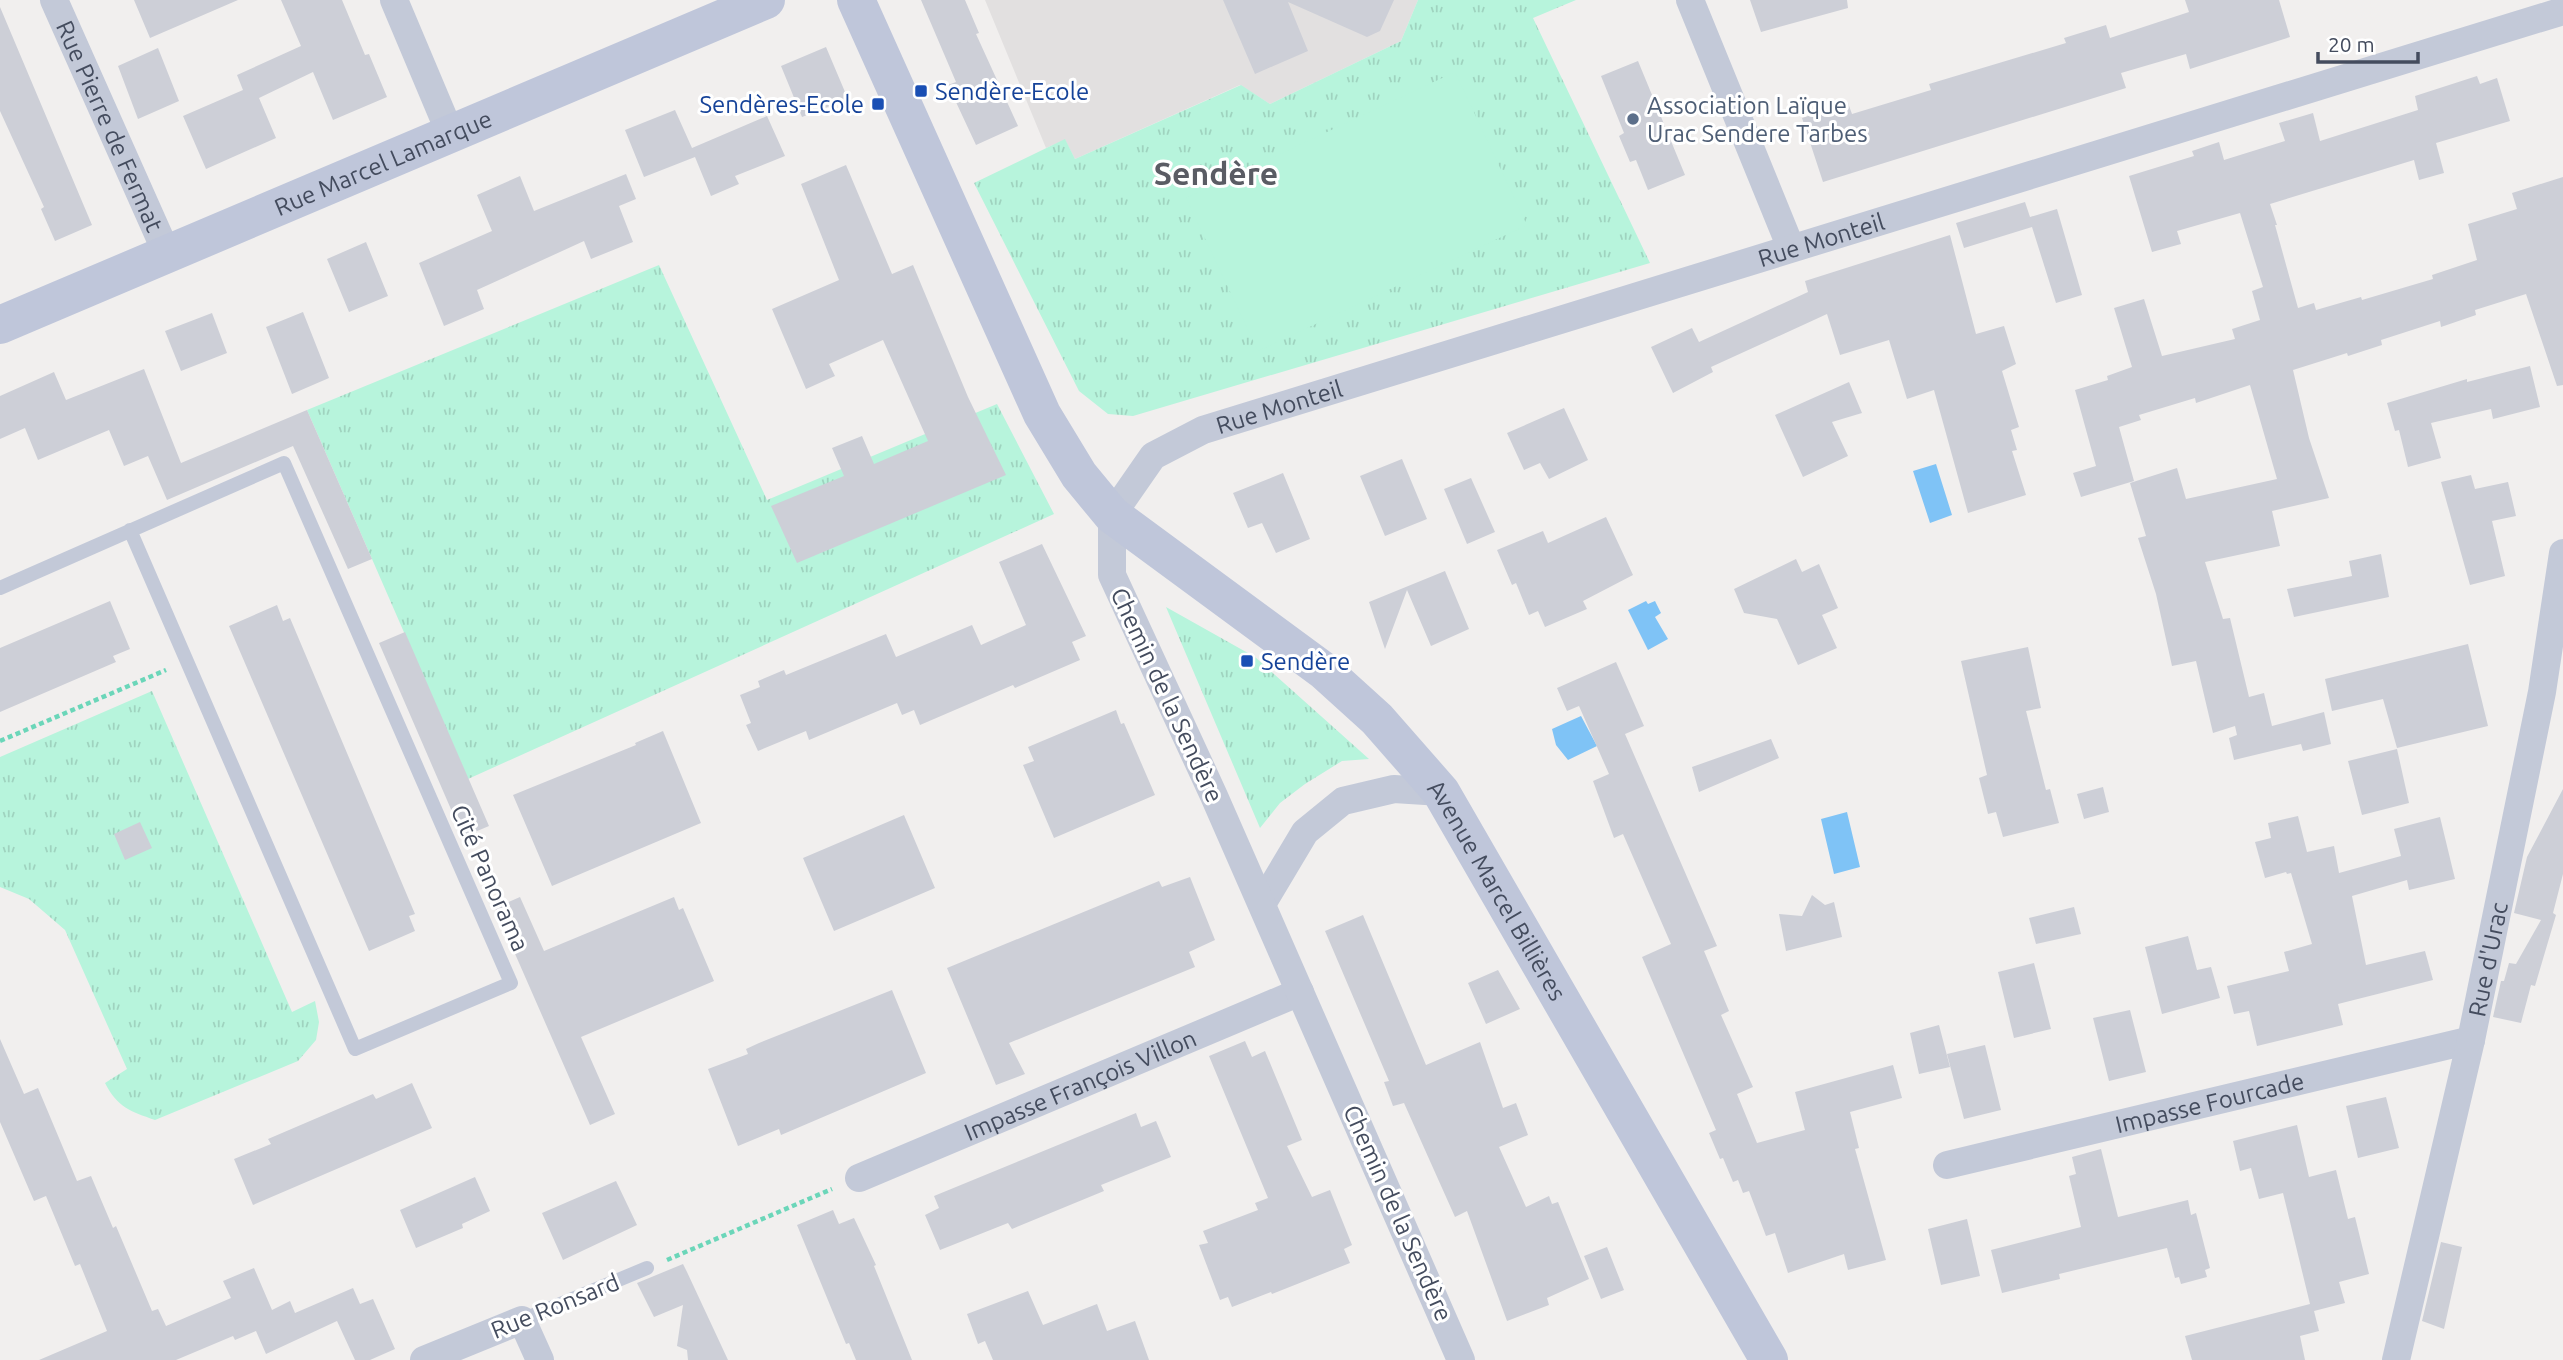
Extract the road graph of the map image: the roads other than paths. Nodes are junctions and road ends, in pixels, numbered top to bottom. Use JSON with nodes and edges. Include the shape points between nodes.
{"nodes":[{"id":1,"x":54,"y":0,"type":"edge"},
{"id":2,"x":394,"y":0,"type":"edge"},
{"id":3,"x":766,"y":0,"type":"edge"},
{"id":4,"x":856,"y":0,"type":"edge"},
{"id":5,"x":1690,"y":0,"type":"edge"},
{"id":6,"x":2563,"y":11,"type":"edge"},
{"id":7,"x":450,"y":134,"type":"junction"},
{"id":8,"x":1791,"y":248,"type":"junction"},
{"id":9,"x":167,"y":254,"type":"junction"},
{"id":10,"x":0,"y":325,"type":"edge"},
{"id":11,"x":1112,"y":516,"type":"junction"},
{"id":12,"x":130,"y":530,"type":"junction"},
{"id":13,"x":2563,"y":554,"type":"edge"},
{"id":14,"x":0,"y":589,"type":"edge"},
{"id":15,"x":1441,"y":792,"type":"junction"},
{"id":16,"x":1262,"y":904,"type":"junction"},
{"id":17,"x":1300,"y":992,"type":"junction"},
{"id":18,"x":2471,"y":1040,"type":"junction"},
{"id":19,"x":1947,"y":1165,"type":"dead end"},
{"id":20,"x":859,"y":1178,"type":"road end"},
{"id":21,"x":647,"y":1268,"type":"road end"},
{"id":22,"x":522,"y":1320,"type":"junction"},
{"id":23,"x":424,"y":1360,"type":"edge"},
{"id":24,"x":540,"y":1360,"type":"edge"},
{"id":25,"x":1461,"y":1360,"type":"edge"},
{"id":26,"x":1769,"y":1360,"type":"edge"},
{"id":27,"x":2396,"y":1360,"type":"edge"}],
"edges":[{"from":1,"to":9,"type":"street","name":"Rue Pierre de Fermat"},
{"from":2,"to":7,"type":"street"},
{"from":3,"to":7,"type":"street","name":"Rue Marcel Lamarque"},
{"from":4,"to":11,"type":"street","via":[[1042,414],[1079,475]]},
{"from":5,"to":8,"type":"street"},
{"from":6,"to":8,"type":"street","name":"Rue Monteil"},
{"from":7,"to":9,"type":"street","name":"Rue Marcel Lamarque"},
{"from":8,"to":11,"type":"street","name":"Rue Monteil","via":[[1203,430],[1153,456]]},
{"from":9,"to":10,"type":"street","name":"Rue Marcel Lamarque"},
{"from":11,"to":15,"type":"street","name":"Avenue Marcel Billières","via":[[1324,671],[1377,719]]},
{"from":11,"to":16,"type":"street","name":"Chemin de la Sendère","via":[[1112,575]]},
{"from":12,"to":12,"type":"lane","name":"Cité Panorama","via":[[284,463],[512,983],[355,1049]]},
{"from":12,"to":14,"type":"lane","name":"Cité Panorama"},
{"from":13,"to":18,"type":"street","name":"Rue d'Urac","via":[[2542,692]]},
{"from":15,"to":16,"type":"street","via":[[1394,789],[1343,801],[1305,832]]},
{"from":15,"to":26,"type":"street","name":"Avenue Marcel Billières"},
{"from":16,"to":17,"type":"street","name":"Chemin de la Sendère"},
{"from":17,"to":20,"type":"street","name":"Impasse François Villon"},
{"from":17,"to":25,"type":"street","name":"Chemin de la Sendère"},
{"from":18,"to":19,"type":"street","name":"Impasse Fourcade"},
{"from":18,"to":27,"type":"street","name":"Rue d'Urac"},
{"from":21,"to":22,"type":"lane","name":"Rue Ronsard"},
{"from":22,"to":23,"type":"street","name":"Rue Ronsard"},
{"from":22,"to":24,"type":"street"}]}
